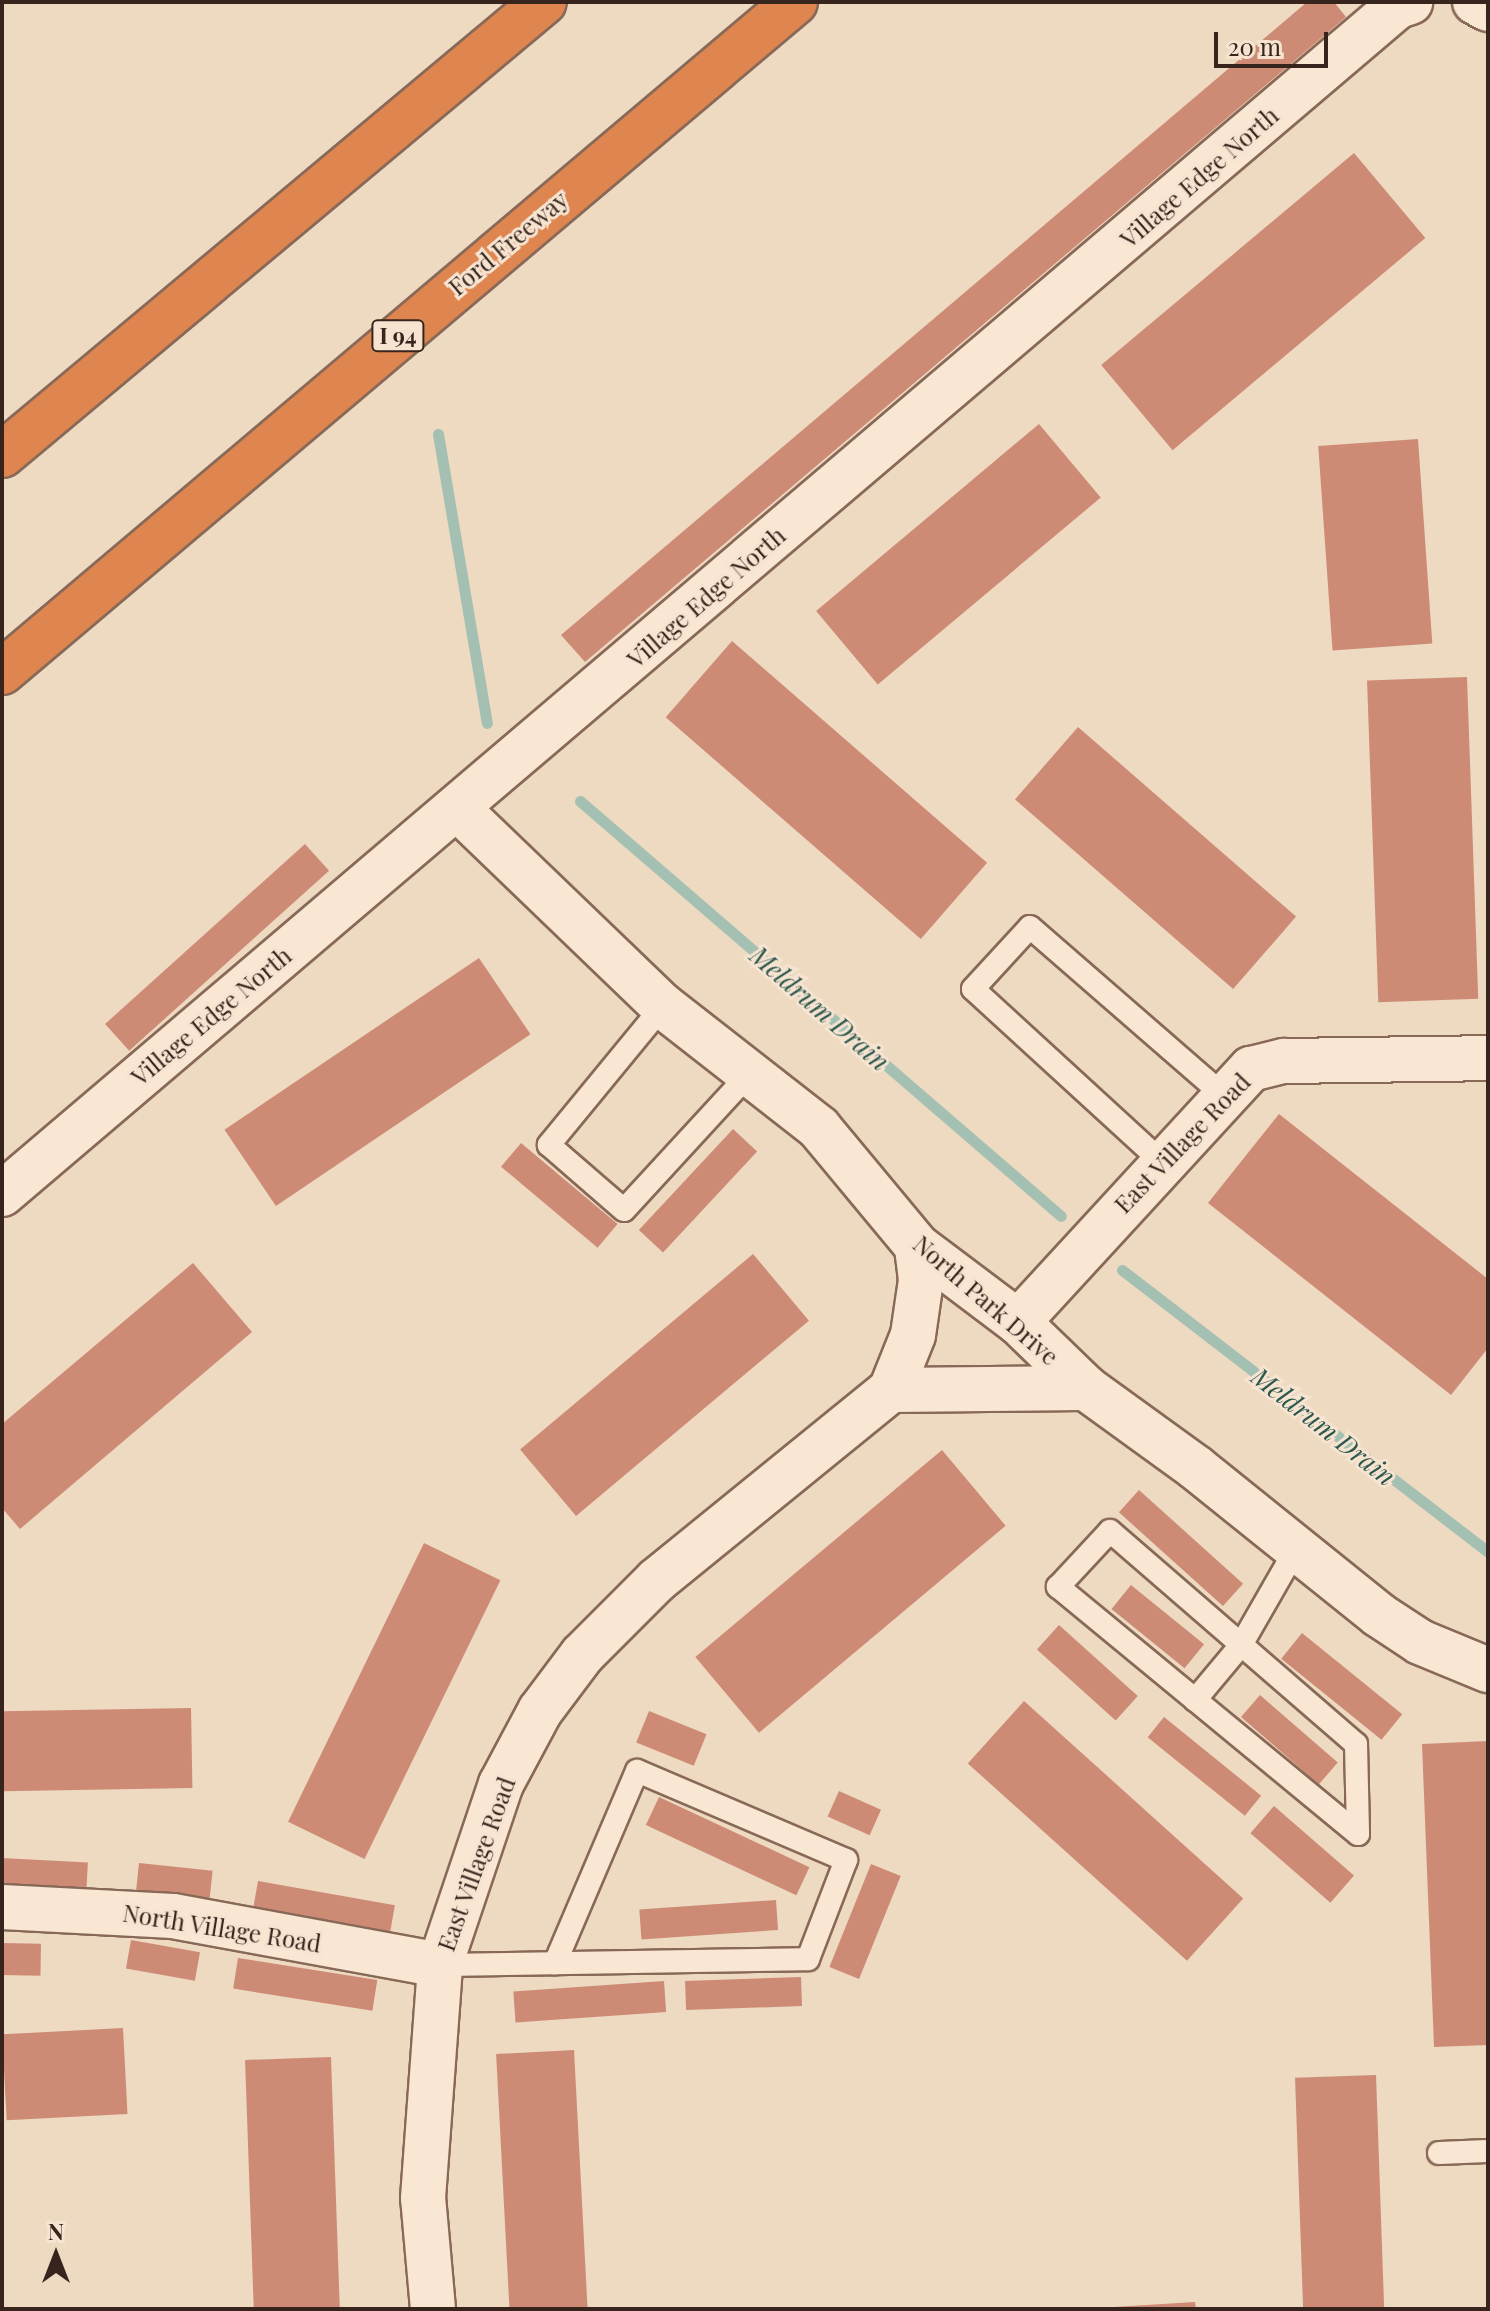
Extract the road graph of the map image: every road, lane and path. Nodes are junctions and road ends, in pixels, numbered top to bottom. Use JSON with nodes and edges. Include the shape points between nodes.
{"nodes":[{"id":1,"x":544,"y":2,"type":"edge"},
{"id":2,"x":795,"y":2,"type":"edge"},
{"id":3,"x":1410,"y":2,"type":"edge"},
{"id":4,"x":1475,"y":2,"type":"edge"},
{"id":5,"x":1488,"y":9,"type":"edge"},
{"id":6,"x":2,"y":455,"type":"edge"},
{"id":7,"x":2,"y":672,"type":"edge"},
{"id":8,"x":458,"y":809,"type":"junction"},
{"id":9,"x":663,"y":1006,"type":"junction"},
{"id":10,"x":1488,"y":1058,"type":"edge"},
{"id":11,"x":750,"y":1073,"type":"junction"},
{"id":12,"x":1223,"y":1095,"type":"junction"},
{"id":13,"x":1162,"y":1162,"type":"junction"},
{"id":14,"x":2,"y":1194,"type":"edge"},
{"id":15,"x":917,"y":1246,"type":"junction"},
{"id":16,"x":1018,"y":1322,"type":"junction"},
{"id":17,"x":1086,"y":1388,"type":"junction"},
{"id":18,"x":891,"y":1390,"type":"junction"},
{"id":19,"x":1296,"y":1549,"type":"junction"},
{"id":20,"x":1241,"y":1645,"type":"junction"},
{"id":21,"x":1488,"y":1670,"type":"edge"},
{"id":22,"x":1195,"y":1700,"type":"junction"},
{"id":23,"x":2,"y":1907,"type":"edge"},
{"id":24,"x":555,"y":1963,"type":"junction"},
{"id":25,"x":440,"y":1965,"type":"junction"},
{"id":26,"x":1488,"y":2151,"type":"edge"},
{"id":27,"x":1439,"y":2153,"type":"dead end"},
{"id":28,"x":433,"y":2309,"type":"edge"}],
"edges":[{"from":1,"to":6,"type":"highway"},
{"from":2,"to":7,"type":"highway","name":"Ford Freeway","number":"I 94"},
{"from":3,"to":8,"type":"street","name":"Village Edge North","via":[[1398,6]]},
{"from":4,"to":5,"type":"street"},
{"from":8,"to":9,"type":"street","name":"North Park Drive"},
{"from":8,"to":14,"type":"street","name":"Village Edge North"},
{"from":9,"to":11,"type":"street","name":"North Park Drive"},
{"from":9,"to":11,"type":"lane","via":[[549,1145],[624,1210]]},
{"from":10,"to":12,"type":"street","name":"East Village Road","via":[[1284,1061],[1251,1069]]},
{"from":11,"to":15,"type":"street","name":"North Park Drive","via":[[819,1128]]},
{"from":12,"to":13,"type":"street","name":"East Village Road"},
{"from":12,"to":13,"type":"lane","via":[[1030,927],[973,989]]},
{"from":13,"to":16,"type":"street","name":"East Village Road"},
{"from":15,"to":16,"type":"street","name":"North Park Drive"},
{"from":15,"to":18,"type":"street","name":"East Village Road","via":[[921,1280],[913,1335]]},
{"from":16,"to":17,"type":"street","name":"North Park Drive"},
{"from":17,"to":18,"type":"street"},
{"from":17,"to":19,"type":"street","name":"North Park Drive"},
{"from":18,"to":25,"type":"street","name":"East Village Road","via":[[657,1580],[582,1655],[540,1711],[501,1784]]},
{"from":19,"to":20,"type":"lane"},
{"from":19,"to":21,"type":"street","name":"North Park Drive","via":[[1420,1642]]},
{"from":20,"to":22,"type":"lane"},
{"from":20,"to":22,"type":"lane","via":[[1110,1531],[1058,1587]]},
{"from":20,"to":22,"type":"lane","via":[[1356,1744],[1358,1834]]},
{"from":23,"to":25,"type":"street","name":"North Village Road","via":[[173,1916]]},
{"from":24,"to":24,"type":"lane","via":[[808,1959],[846,1860],[637,1771]]},
{"from":24,"to":25,"type":"lane"},
{"from":25,"to":28,"type":"street","name":"East Village Road","via":[[423,2198]]},
{"from":26,"to":27,"type":"lane"}]}
